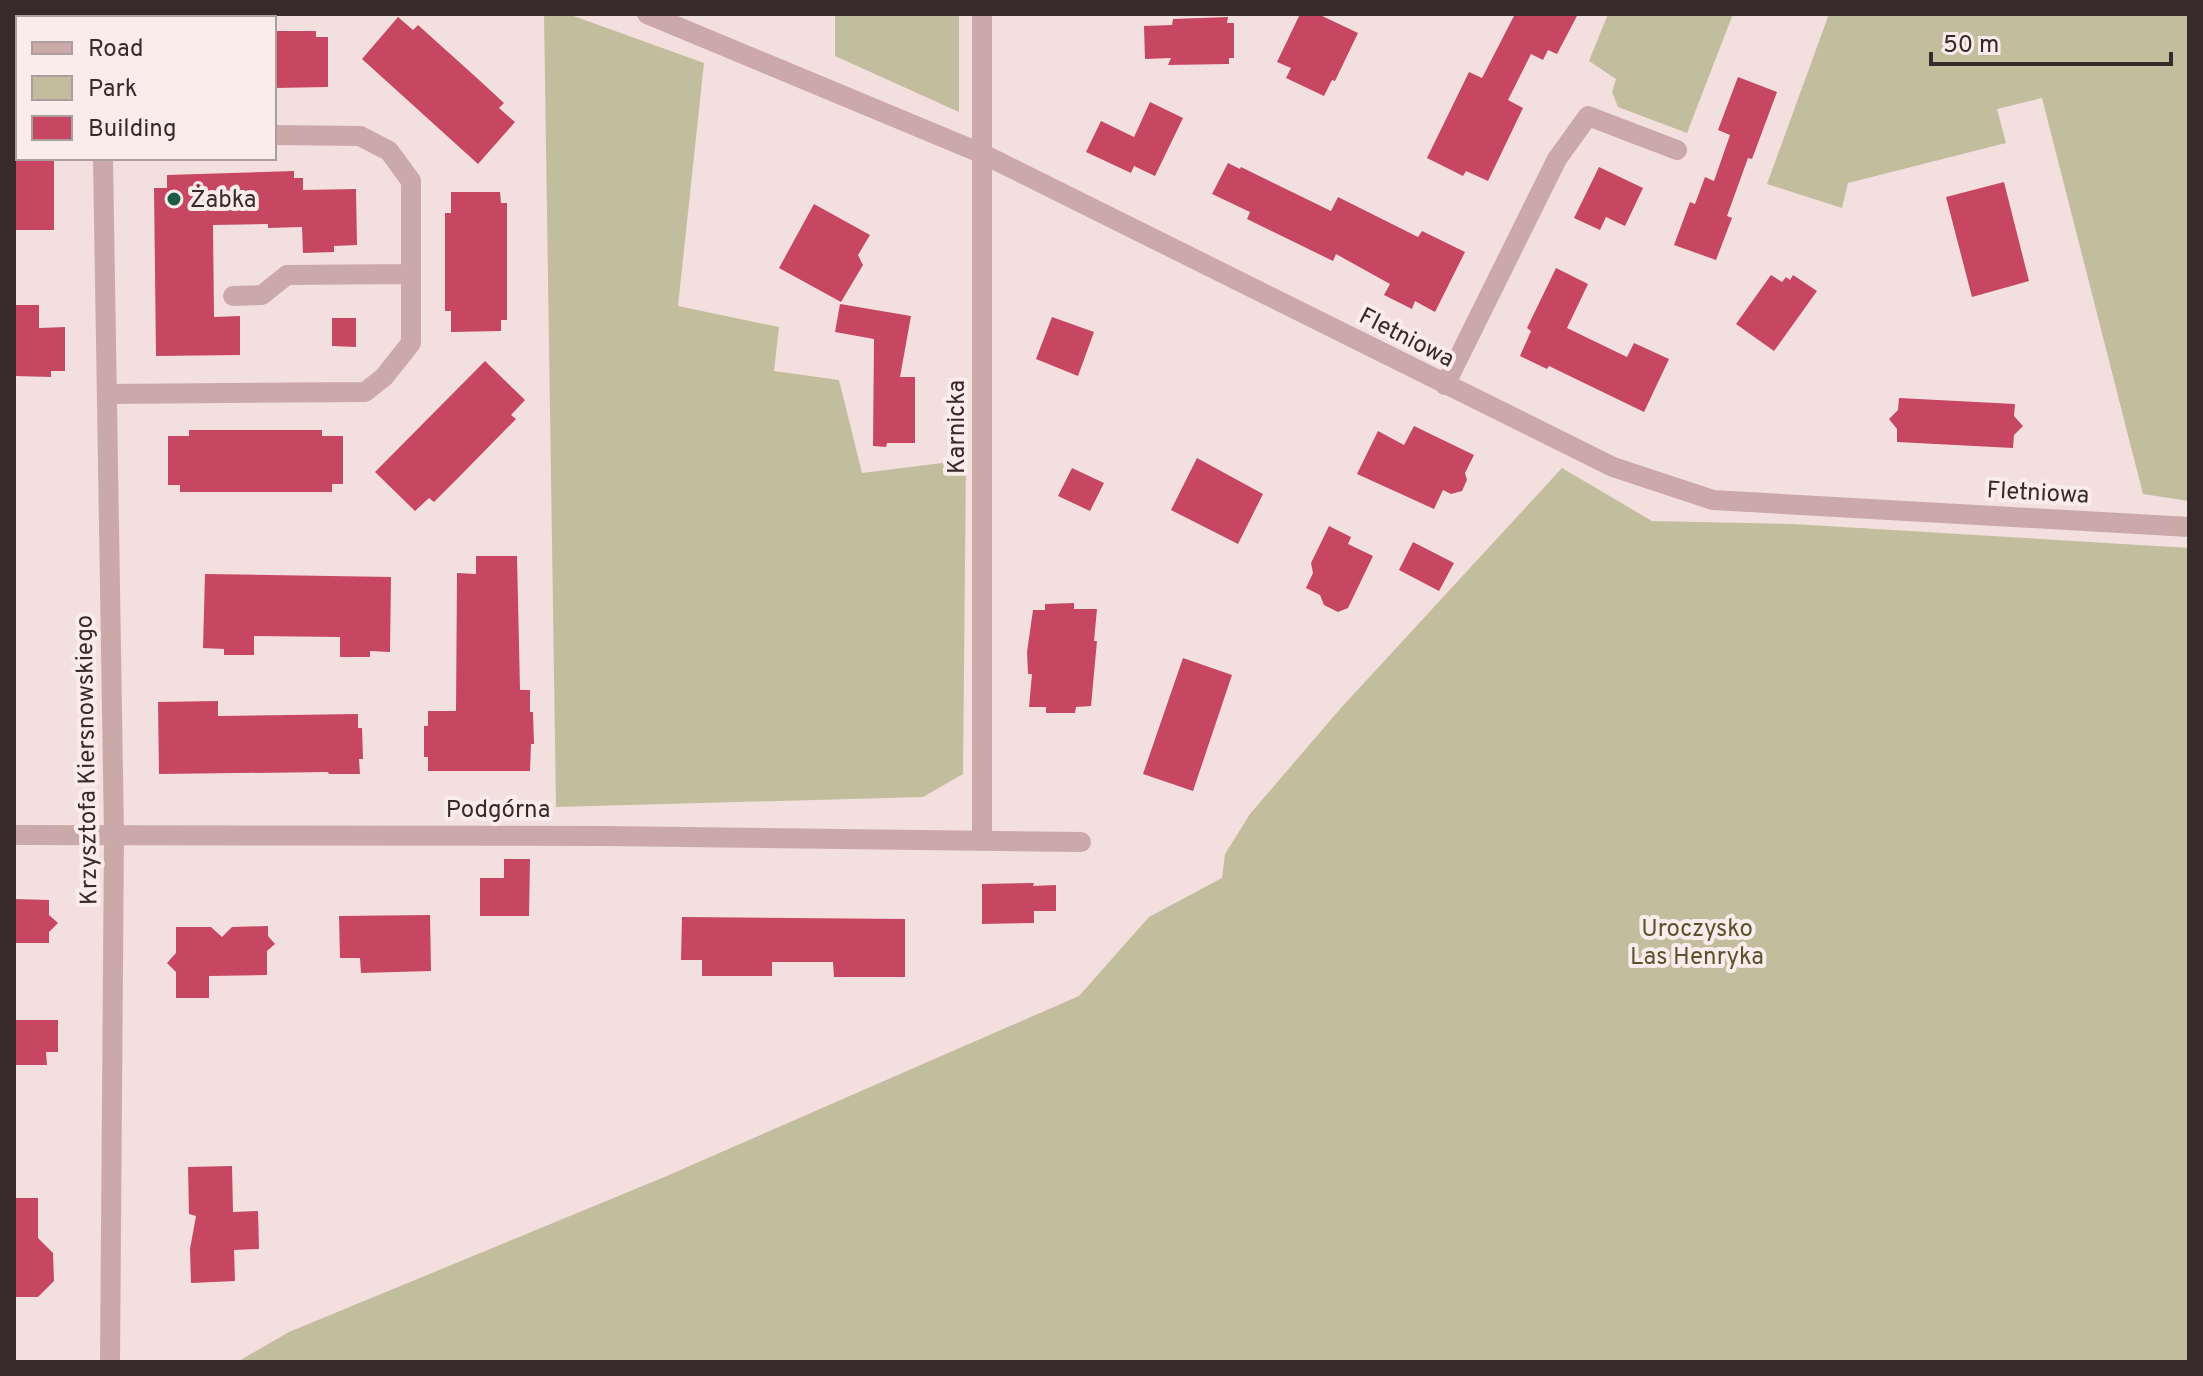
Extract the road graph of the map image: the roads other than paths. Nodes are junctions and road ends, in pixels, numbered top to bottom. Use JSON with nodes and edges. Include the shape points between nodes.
{"nodes":[{"id":1,"x":647,"y":14,"type":"edge"},
{"id":2,"x":982,"y":14,"type":"edge"},
{"id":3,"x":276,"y":135,"type":"edge"},
{"id":4,"x":1677,"y":150,"type":"dead end"},
{"id":5,"x":983,"y":154,"type":"junction"},
{"id":6,"x":103,"y":160,"type":"edge"},
{"id":7,"x":411,"y":274,"type":"junction"},
{"id":8,"x":233,"y":296,"type":"dead end"},
{"id":9,"x":1445,"y":385,"type":"junction"},
{"id":10,"x":107,"y":394,"type":"junction"},
{"id":11,"x":2189,"y":527,"type":"edge"},
{"id":12,"x":114,"y":834,"type":"junction"},
{"id":13,"x":14,"y":835,"type":"edge"},
{"id":14,"x":982,"y":841,"type":"junction"},
{"id":15,"x":1081,"y":842,"type":"dead end"},
{"id":16,"x":110,"y":1362,"type":"edge"}],
"edges":[{"from":1,"to":5,"type":"street","name":"Fletniowa"},
{"from":2,"to":5,"type":"street","name":"Karnicka"},
{"from":3,"to":7,"type":"street","via":[[360,136],[389,151],[411,181]]},
{"from":4,"to":9,"type":"street","via":[[1588,116],[1557,159]]},
{"from":5,"to":9,"type":"street","name":"Fletniowa"},
{"from":5,"to":14,"type":"street","name":"Karnicka"},
{"from":6,"to":10,"type":"street","name":"Krzysztofa Kiersnowskiego"},
{"from":7,"to":8,"type":"street","via":[[287,275],[262,295]]},
{"from":7,"to":10,"type":"street","via":[[411,343],[365,392]]},
{"from":9,"to":11,"type":"street","name":"Fletniowa","via":[[1613,467],[1713,500]]},
{"from":10,"to":12,"type":"street","name":"Krzysztofa Kiersnowskiego"},
{"from":12,"to":13,"type":"street","name":"Podgórna"},
{"from":12,"to":14,"type":"street","name":"Podgórna"},
{"from":12,"to":16,"type":"street","name":"Krzysztofa Kiersnowskiego"},
{"from":14,"to":15,"type":"street","name":"Podgórna"}]}
